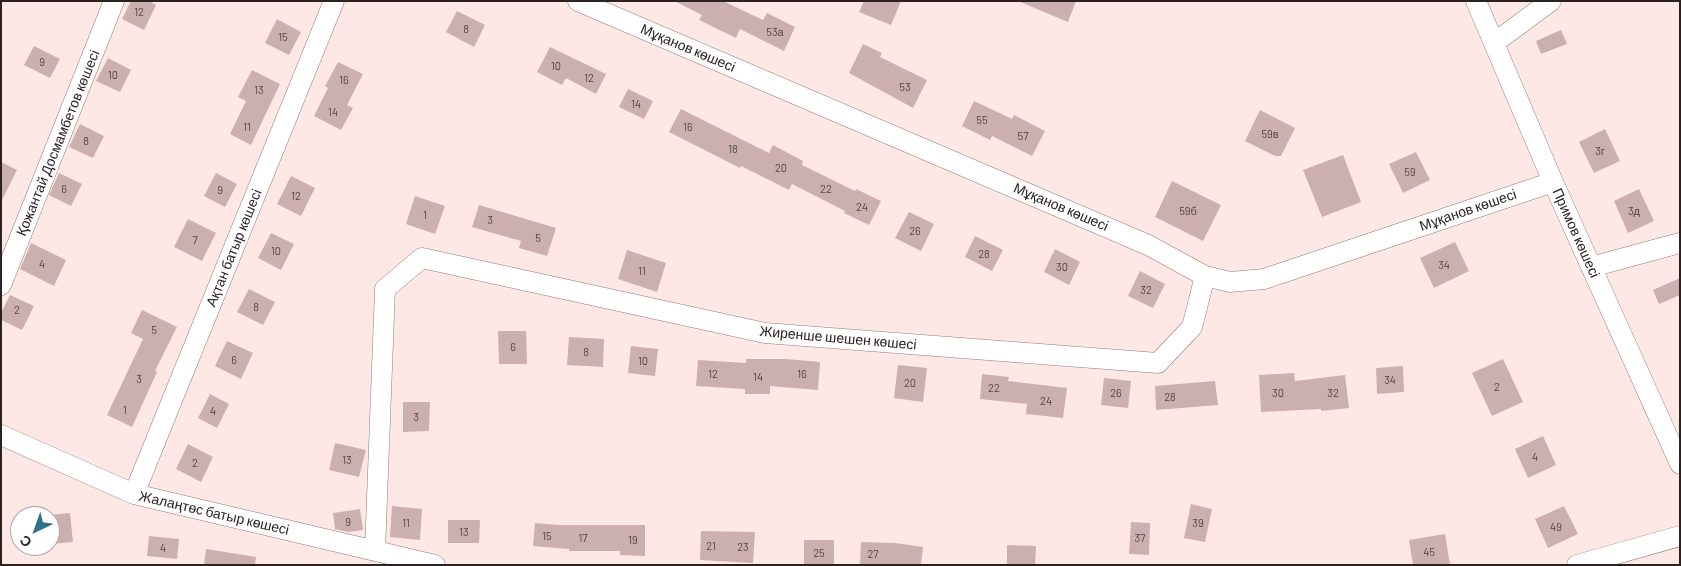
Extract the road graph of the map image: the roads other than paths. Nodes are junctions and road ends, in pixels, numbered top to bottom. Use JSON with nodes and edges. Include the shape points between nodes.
{"nodes":[{"id":1,"x":114,"y":1,"type":"edge"},
{"id":2,"x":334,"y":1,"type":"edge"},
{"id":3,"x":578,"y":1,"type":"edge"},
{"id":4,"x":1476,"y":1,"type":"edge"},
{"id":5,"x":1551,"y":1,"type":"edge"},
{"id":6,"x":1494,"y":43,"type":"junction"},
{"id":7,"x":1553,"y":182,"type":"junction"},
{"id":8,"x":1680,"y":243,"type":"edge"},
{"id":9,"x":1591,"y":267,"type":"junction"},
{"id":10,"x":1205,"y":276,"type":"junction"},
{"id":11,"x":1,"y":285,"type":"edge"},
{"id":12,"x":1,"y":434,"type":"edge"},
{"id":13,"x":1680,"y":464,"type":"edge"},
{"id":14,"x":134,"y":494,"type":"junction"},
{"id":15,"x":1680,"y":536,"type":"edge"},
{"id":16,"x":375,"y":551,"type":"junction"},
{"id":17,"x":435,"y":565,"type":"edge"},
{"id":18,"x":1577,"y":565,"type":"edge"}],
"edges":[{"from":1,"to":11,"type":"street","name":"Қожантай Досмамбетов көшесі"},
{"from":2,"to":14,"type":"street","name":"Ақтан батыр көшесі"},
{"from":3,"to":10,"type":"street","name":"Мұқанов көшесі","via":[[1148,245]]},
{"from":4,"to":6,"type":"street","name":"Примов көшесі"},
{"from":5,"to":6,"type":"street"},
{"from":6,"to":7,"type":"street","name":"Примов көшесі"},
{"from":7,"to":9,"type":"street","name":"Примов көшесі"},
{"from":7,"to":10,"type":"street","name":"Мұқанов көшесі","via":[[1264,279],[1230,282]]},
{"from":8,"to":9,"type":"street"},
{"from":9,"to":13,"type":"street","name":"Примов көшесі"},
{"from":10,"to":16,"type":"street","name":"Жиренше шешен көшесі","via":[[1192,327],[1158,363],[765,333],[422,258],[385,289]]},
{"from":12,"to":14,"type":"street","name":"Жалаңтөс батыр көшесі"},
{"from":14,"to":16,"type":"street","name":"Жалаңтөс батыр көшесі"},
{"from":15,"to":18,"type":"street"},
{"from":16,"to":17,"type":"street","name":"Жалаңтөс батыр көшесі"}]}
